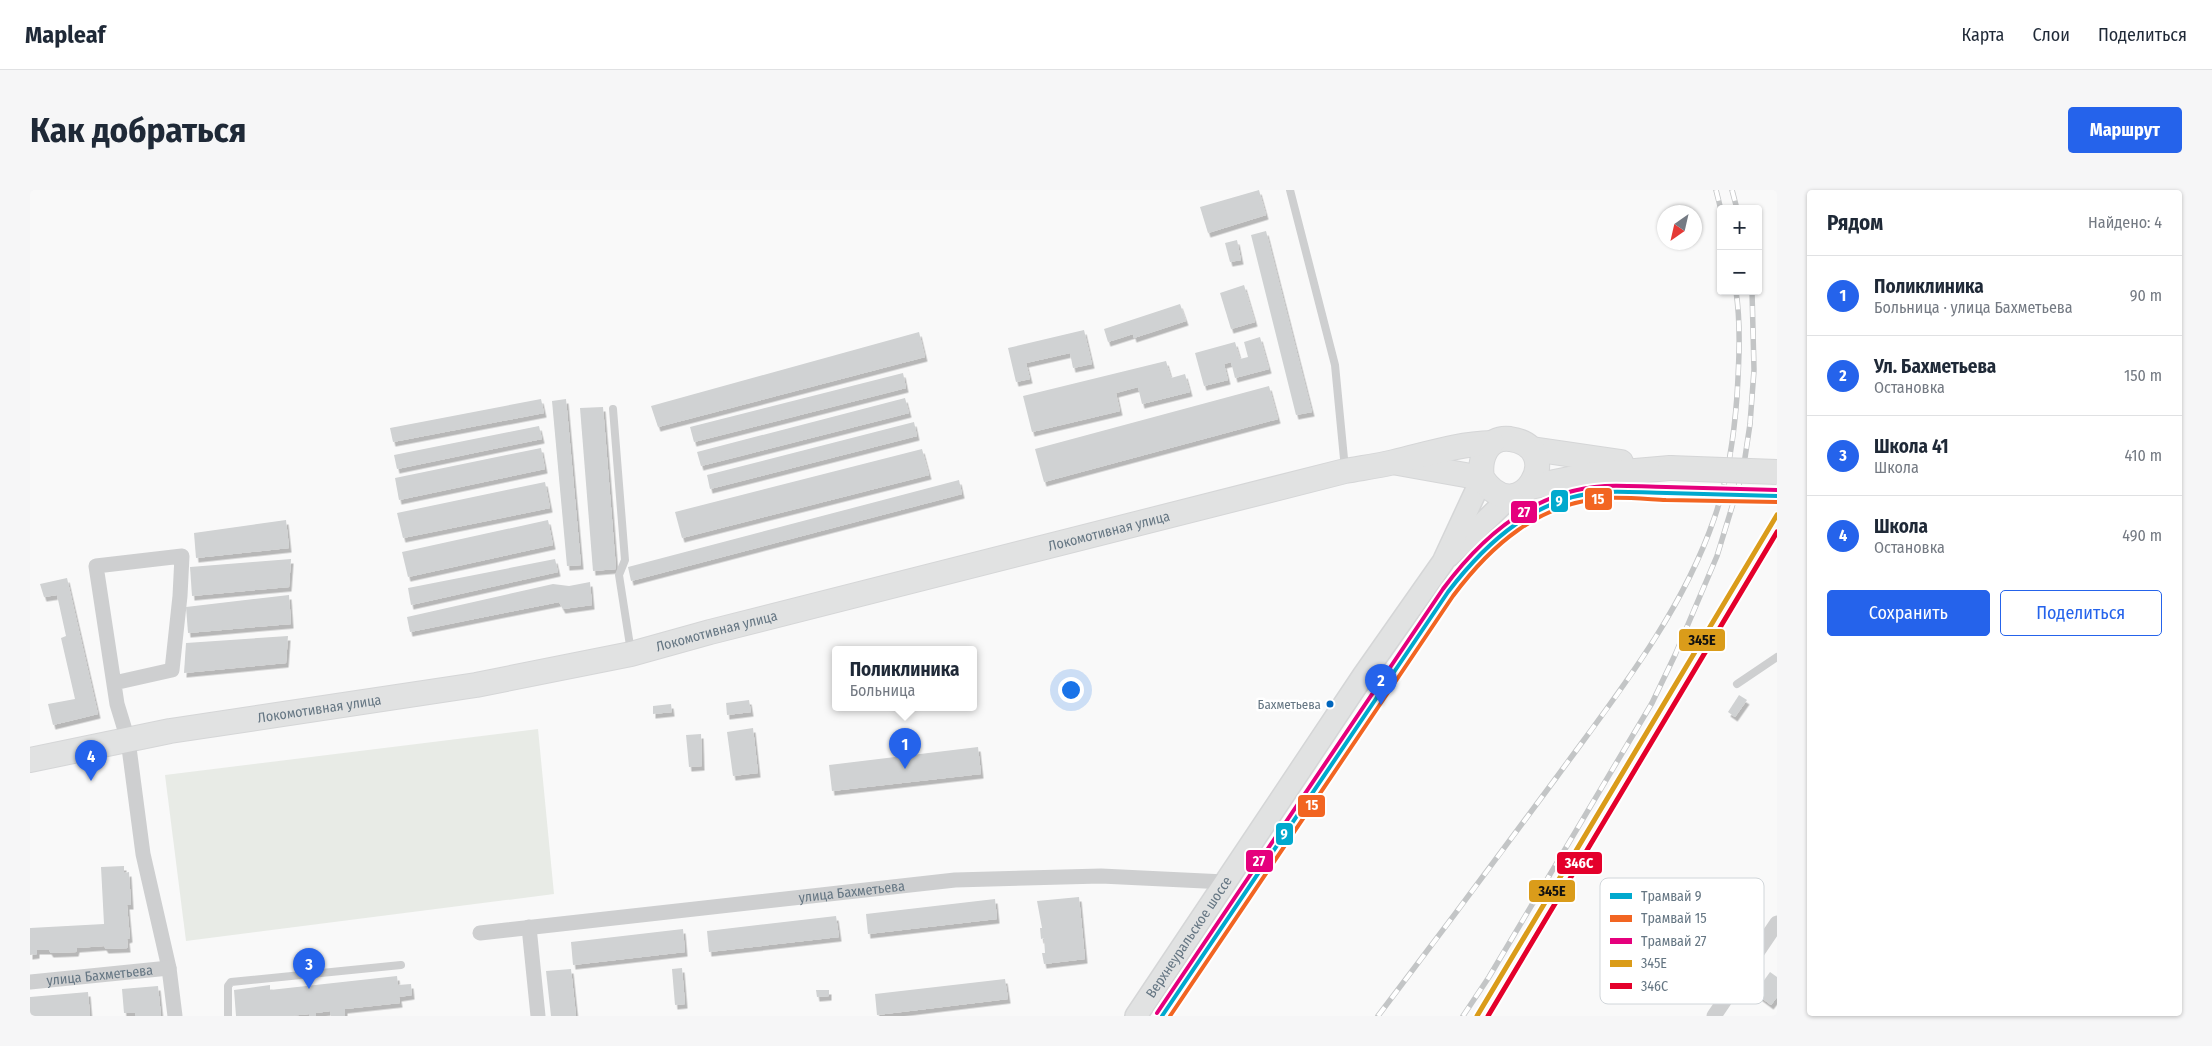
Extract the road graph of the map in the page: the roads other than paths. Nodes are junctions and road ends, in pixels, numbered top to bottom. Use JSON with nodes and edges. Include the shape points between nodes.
{"nodes":[{"id":1,"x":1290,"y":190,"type":"edge"},
{"id":2,"x":612,"y":409,"type":"dead end"},
{"id":3,"x":1492,"y":443,"type":"junction"},
{"id":4,"x":1532,"y":449,"type":"junction"},
{"id":5,"x":1394,"y":462,"type":"junction"},
{"id":6,"x":1670,"y":468,"type":"junction"},
{"id":7,"x":1345,"y":471,"type":"junction"},
{"id":8,"x":1777,"y":472,"type":"edge"},
{"id":9,"x":1482,"y":478,"type":"junction"},
{"id":10,"x":1521,"y":492,"type":"junction"},
{"id":11,"x":1443,"y":562,"type":"junction"},
{"id":12,"x":631,"y":654,"type":"junction"},
{"id":13,"x":1777,"y":657,"type":"edge"},
{"id":14,"x":114,"y":683,"type":"junction"},
{"id":15,"x":1737,"y":684,"type":"dead end"},
{"id":16,"x":128,"y":740,"type":"junction"},
{"id":17,"x":30,"y":760,"type":"edge"},
{"id":18,"x":1225,"y":882,"type":"junction"},
{"id":19,"x":1777,"y":923,"type":"edge"},
{"id":20,"x":529,"y":927,"type":"junction"},
{"id":21,"x":480,"y":933,"type":"dead end"},
{"id":22,"x":1764,"y":942,"type":"edge"},
{"id":23,"x":401,"y":964,"type":"dead end"},
{"id":24,"x":169,"y":968,"type":"junction"},
{"id":25,"x":30,"y":982,"type":"edge"},
{"id":26,"x":1722,"y":1004,"type":"edge"},
{"id":27,"x":175,"y":1016,"type":"edge"},
{"id":28,"x":228,"y":1016,"type":"edge"},
{"id":29,"x":538,"y":1016,"type":"edge"},
{"id":30,"x":1136,"y":1016,"type":"edge"},
{"id":31,"x":1714,"y":1016,"type":"edge"}],
"edges":[{"from":1,"to":7,"type":"lane","via":[[1335,366]]},
{"from":2,"to":12,"type":"lane","via":[[625,560],[619,575]]},
{"from":3,"to":4,"type":"main road","via":[[1506,438],[1520,440]]},
{"from":3,"to":5,"type":"main road","name":"Локомотивная улица","via":[[1441,449]]},
{"from":3,"to":9,"type":"main road","via":[[1483,453]]},
{"from":4,"to":6,"type":"main road"},
{"from":4,"to":10,"type":"main road","via":[[1537,475]]},
{"from":5,"to":7,"type":"main road","name":"Локомотивная улица"},
{"from":5,"to":9,"type":"main road"},
{"from":6,"to":8,"type":"main road","bridge":true},
{"from":6,"to":10,"type":"main road","via":[[1589,475]]},
{"from":7,"to":12,"type":"main road","name":"Локомотивная улица"},
{"from":9,"to":10,"type":"main road","via":[[1499,495]]},
{"from":9,"to":11,"type":"main road"},
{"from":10,"to":11,"type":"main road"},
{"from":11,"to":18,"type":"main road","name":"Верхнеуральское шоссе"},
{"from":12,"to":16,"type":"main road","name":"Локомотивная улица","via":[[476,685]]},
{"from":13,"to":15,"type":"lane"},
{"from":14,"to":14,"type":"street","via":[[96,566],[182,556],[172,670]]},
{"from":14,"to":16,"type":"street"},
{"from":16,"to":17,"type":"main road","name":"Локомотивная улица"},
{"from":16,"to":24,"type":"street","via":[[143,854]]},
{"from":18,"to":20,"type":"street","name":"улица Бахметьева","via":[[1101,876],[955,880]]},
{"from":18,"to":30,"type":"main road","name":"Верхнеуральское шоссе"},
{"from":19,"to":22,"type":"street"},
{"from":20,"to":21,"type":"street","name":"улица Бахметьева"},
{"from":20,"to":29,"type":"street"},
{"from":23,"to":28,"type":"lane","via":[[231,982],[228,986]]},
{"from":24,"to":25,"type":"street","name":"улица Бахметьева"},
{"from":24,"to":27,"type":"street"},
{"from":26,"to":31,"type":"street"}]}
